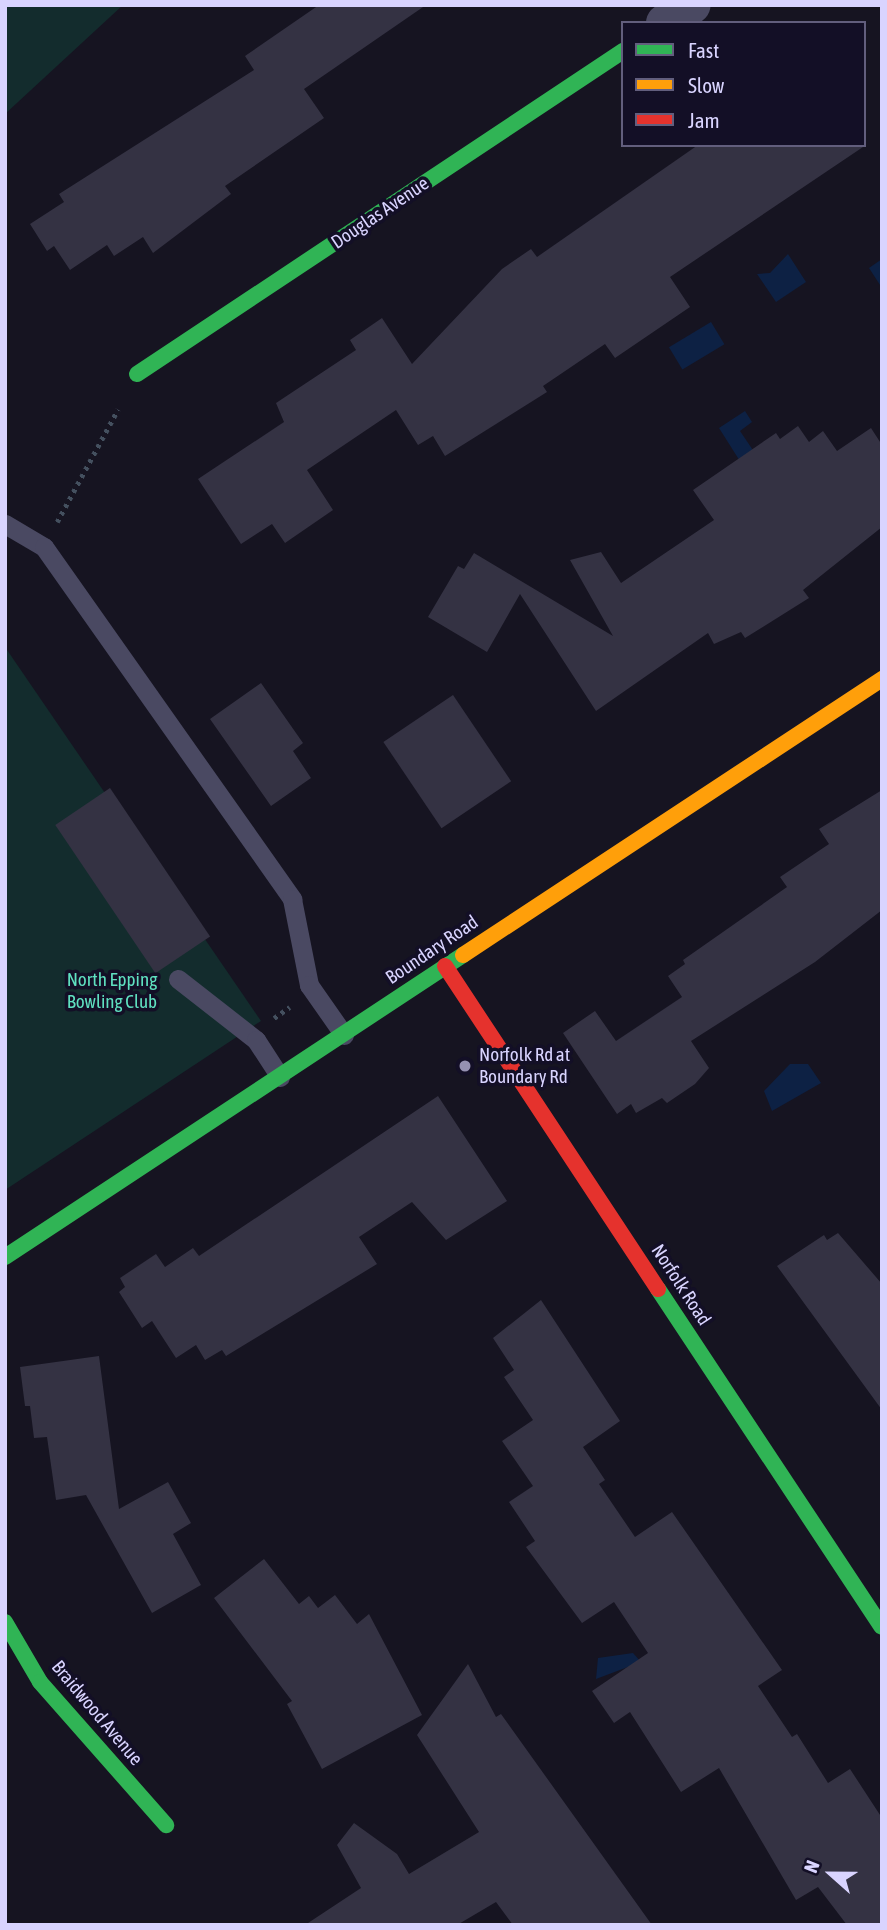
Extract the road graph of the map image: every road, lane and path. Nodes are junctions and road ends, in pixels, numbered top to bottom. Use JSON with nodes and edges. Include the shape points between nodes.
{"nodes":[{"id":1,"x":692,"y":5,"type":"edge"},
{"id":2,"x":668,"y":21,"type":"edge"},
{"id":3,"x":621,"y":52,"type":"edge"},
{"id":4,"x":137,"y":374,"type":"joint"},
{"id":5,"x":5,"y":524,"type":"edge"},
{"id":6,"x":44,"y":547,"type":"junction"},
{"id":7,"x":882,"y":678,"type":"edge"},
{"id":8,"x":445,"y":965,"type":"junction"},
{"id":9,"x":178,"y":979,"type":"dead end"},
{"id":10,"x":344,"y":1035,"type":"junction"},
{"id":11,"x":280,"y":1077,"type":"junction"},
{"id":12,"x":5,"y":1257,"type":"edge"},
{"id":13,"x":5,"y":1622,"type":"edge"},
{"id":14,"x":882,"y":1627,"type":"edge"},
{"id":15,"x":166,"y":1825,"type":"dead end"}],
"edges":[{"from":1,"to":2,"type":"street"},
{"from":3,"to":4,"type":"street","name":"Douglas Avenue"},
{"from":4,"to":6,"type":"path"},
{"from":5,"to":6,"type":"lane"},
{"from":6,"to":10,"type":"lane","via":[[292,899],[309,985]]},
{"from":7,"to":8,"type":"street","name":"Boundary Road"},
{"from":8,"to":10,"type":"street","name":"Boundary Road"},
{"from":8,"to":14,"type":"street","name":"Norfolk Road"},
{"from":9,"to":11,"type":"lane","via":[[256,1040]]},
{"from":10,"to":11,"type":"street","name":"Boundary Road"},
{"from":11,"to":12,"type":"street","name":"Boundary Road"},
{"from":13,"to":15,"type":"street","name":"Braidwood Avenue","via":[[40,1682]]}]}
